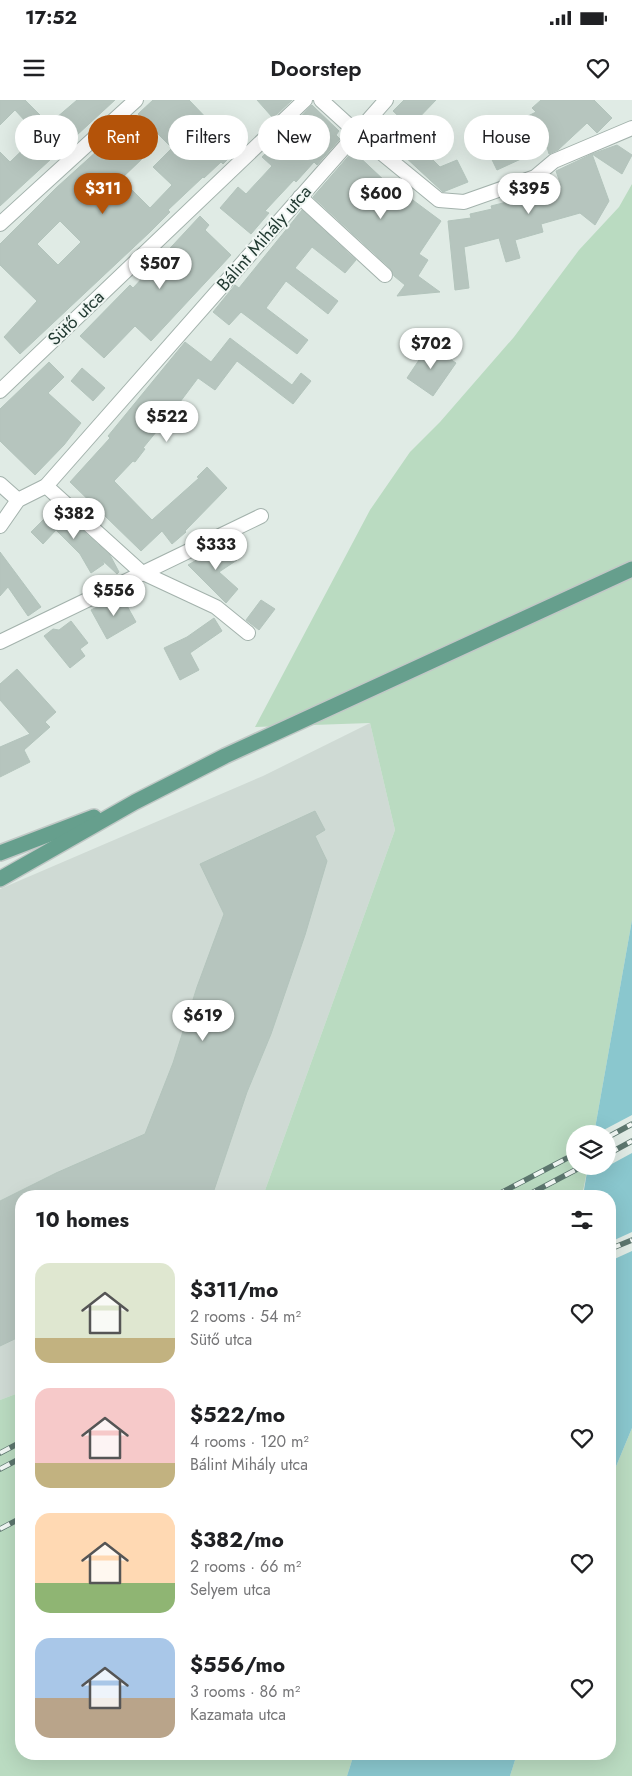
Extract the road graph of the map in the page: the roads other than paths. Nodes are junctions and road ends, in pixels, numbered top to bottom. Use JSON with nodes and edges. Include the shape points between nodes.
{"nodes":[{"id":1,"x":136,"y":100,"type":"edge"},
{"id":2,"x":305,"y":100,"type":"edge"},
{"id":3,"x":321,"y":100,"type":"edge"},
{"id":4,"x":386,"y":100,"type":"edge"},
{"id":5,"x":372,"y":115,"type":"edge"},
{"id":6,"x":340,"y":117,"type":"edge"},
{"id":7,"x":632,"y":128,"type":"edge"},
{"id":8,"x":340,"y":151,"type":"edge"},
{"id":9,"x":390,"y":160,"type":"edge"},
{"id":10,"x":300,"y":197,"type":"junction"},
{"id":11,"x":0,"y":224,"type":"edge"},
{"id":12,"x":385,"y":275,"type":"dead end"},
{"id":13,"x":0,"y":391,"type":"edge"},
{"id":14,"x":0,"y":484,"type":"edge"},
{"id":15,"x":46,"y":486,"type":"junction"},
{"id":16,"x":18,"y":500,"type":"junction"},
{"id":17,"x":260,"y":516,"type":"dead end"},
{"id":18,"x":0,"y":526,"type":"edge"},
{"id":19,"x":632,"y":569,"type":"edge"},
{"id":20,"x":141,"y":572,"type":"junction"},
{"id":21,"x":248,"y":633,"type":"dead end"},
{"id":22,"x":0,"y":642,"type":"edge"},
{"id":23,"x":135,"y":802,"type":"junction"},
{"id":24,"x":0,"y":853,"type":"edge"},
{"id":25,"x":0,"y":879,"type":"edge"}],
"edges":[{"from":1,"to":11,"type":"street"},
{"from":2,"to":13,"type":"street","name":"Sütő utca"},
{"from":3,"to":6,"type":"street"},
{"from":4,"to":5,"type":"street","name":"Bálint Mihály utca"},
{"from":7,"to":9,"type":"street","via":[[554,161],[535,177],[464,202],[439,200]]},
{"from":8,"to":10,"type":"street","name":"Bálint Mihály utca"},
{"from":10,"to":12,"type":"street"},
{"from":10,"to":15,"type":"street","name":"Bálint Mihály utca"},
{"from":14,"to":16,"type":"street"},
{"from":15,"to":16,"type":"street","name":"Bálint Mihály utca"},
{"from":15,"to":20,"type":"street"},
{"from":16,"to":18,"type":"street","name":"Bálint Mihály utca"},
{"from":17,"to":20,"type":"street"},
{"from":19,"to":23,"type":"main road","via":[[234,752]]},
{"from":20,"to":21,"type":"street","via":[[216,607]]},
{"from":20,"to":22,"type":"street"},
{"from":23,"to":24,"type":"main road"},
{"from":23,"to":25,"type":"main road"}]}
